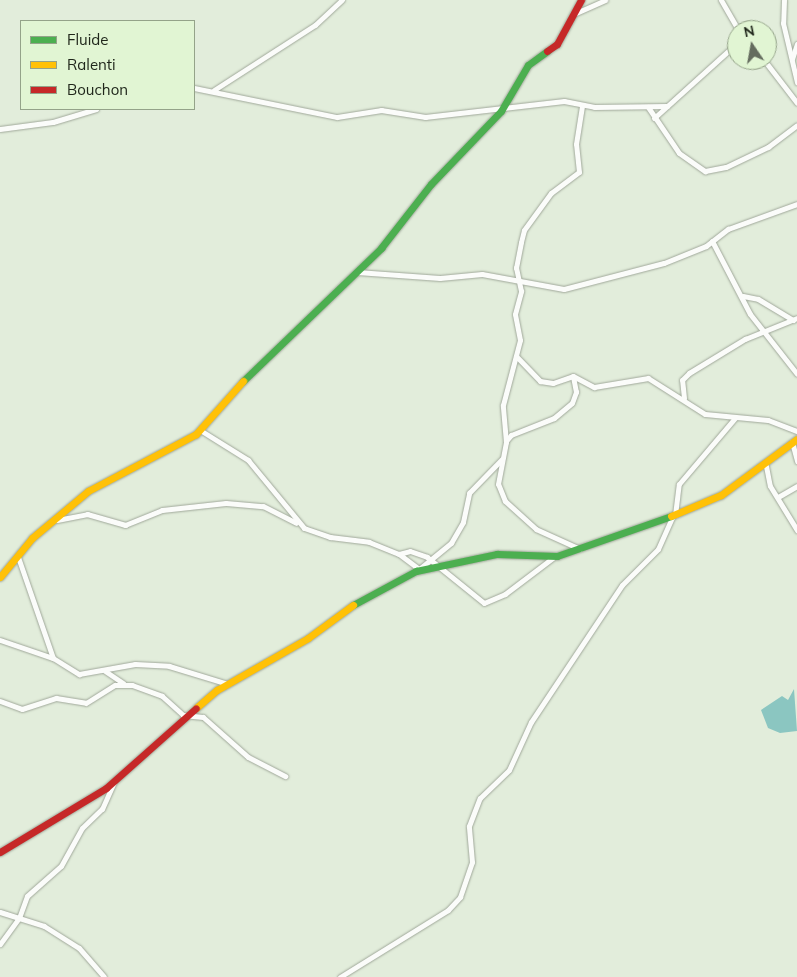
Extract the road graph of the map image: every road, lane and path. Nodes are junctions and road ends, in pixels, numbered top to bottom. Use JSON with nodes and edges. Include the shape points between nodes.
{"nodes":[{"id":1,"x":342,"y":0,"type":"edge"},
{"id":2,"x":581,"y":0,"type":"edge"},
{"id":3,"x":606,"y":0,"type":"edge"},
{"id":4,"x":721,"y":0,"type":"edge"},
{"id":5,"x":783,"y":1,"type":"edge"},
{"id":6,"x":576,"y":13,"type":"junction"},
{"id":7,"x":732,"y":20,"type":"edge"},
{"id":8,"x":797,"y":44,"type":"edge"},
{"id":9,"x":727,"y":53,"type":"edge"},
{"id":10,"x":792,"y":59,"type":"junction"},
{"id":11,"x":772,"y":70,"type":"edge"},
{"id":12,"x":797,"y":82,"type":"edge"},
{"id":13,"x":195,"y":88,"type":"edge"},
{"id":14,"x":214,"y":90,"type":"junction"},
{"id":15,"x":797,"y":103,"type":"edge"},
{"id":16,"x":582,"y":105,"type":"junction"},
{"id":17,"x":667,"y":106,"type":"junction"},
{"id":18,"x":648,"y":107,"type":"junction"},
{"id":19,"x":93,"y":110,"type":"edge"},
{"id":20,"x":501,"y":111,"type":"junction"},
{"id":21,"x":654,"y":118,"type":"junction"},
{"id":22,"x":797,"y":125,"type":"edge"},
{"id":23,"x":0,"y":129,"type":"edge"},
{"id":24,"x":797,"y":204,"type":"edge"},
{"id":25,"x":712,"y":241,"type":"junction"},
{"id":26,"x":357,"y":272,"type":"junction"},
{"id":27,"x":519,"y":282,"type":"junction"},
{"id":28,"x":743,"y":296,"type":"junction"},
{"id":29,"x":795,"y":319,"type":"edge"},
{"id":30,"x":764,"y":331,"type":"junction"},
{"id":31,"x":516,"y":356,"type":"junction"},
{"id":32,"x":797,"y":374,"type":"edge"},
{"id":33,"x":572,"y":376,"type":"junction"},
{"id":34,"x":684,"y":398,"type":"junction"},
{"id":35,"x":735,"y":418,"type":"junction"},
{"id":36,"x":200,"y":430,"type":"junction"},
{"id":37,"x":797,"y":432,"type":"edge"},
{"id":38,"x":794,"y":441,"type":"edge"},
{"id":39,"x":506,"y":442,"type":"junction"},
{"id":40,"x":502,"y":459,"type":"junction"},
{"id":41,"x":797,"y":461,"type":"edge"},
{"id":42,"x":766,"y":466,"type":"junction"},
{"id":43,"x":797,"y":486,"type":"edge"},
{"id":44,"x":778,"y":497,"type":"junction"},
{"id":45,"x":674,"y":516,"type":"junction"},
{"id":46,"x":57,"y":520,"type":"junction"},
{"id":47,"x":298,"y":524,"type":"junction"},
{"id":48,"x":797,"y":530,"type":"edge"},
{"id":49,"x":580,"y":549,"type":"junction"},
{"id":50,"x":399,"y":554,"type":"junction"},
{"id":51,"x":555,"y":556,"type":"junction"},
{"id":52,"x":18,"y":557,"type":"junction"},
{"id":53,"x":430,"y":560,"type":"junction"},
{"id":54,"x":437,"y":569,"type":"junction"},
{"id":55,"x":417,"y":570,"type":"junction"},
{"id":56,"x":0,"y":577,"type":"edge"},
{"id":57,"x":0,"y":640,"type":"edge"},
{"id":58,"x":53,"y":658,"type":"junction"},
{"id":59,"x":105,"y":671,"type":"junction"},
{"id":60,"x":123,"y":683,"type":"junction"},
{"id":61,"x":228,"y":684,"type":"junction"},
{"id":62,"x":0,"y":701,"type":"edge"},
{"id":63,"x":191,"y":716,"type":"junction"},
{"id":64,"x":285,"y":776,"type":"dead end"},
{"id":65,"x":115,"y":779,"type":"junction"},
{"id":66,"x":0,"y":852,"type":"edge"},
{"id":67,"x":0,"y":912,"type":"edge"},
{"id":68,"x":19,"y":918,"type":"junction"},
{"id":69,"x":0,"y":944,"type":"edge"},
{"id":70,"x":104,"y":977,"type":"edge"},
{"id":71,"x":340,"y":977,"type":"edge"}],
"edges":[{"from":1,"to":14,"type":"street","via":[[315,26]]},
{"from":2,"to":6,"type":"street"},
{"from":3,"to":6,"type":"street"},
{"from":4,"to":7,"type":"street"},
{"from":5,"to":10,"type":"street"},
{"from":6,"to":20,"type":"street","via":[[557,44],[522,72]]},
{"from":8,"to":10,"type":"street"},
{"from":9,"to":17,"type":"street"},
{"from":10,"to":12,"type":"street"},
{"from":11,"to":15,"type":"street"},
{"from":13,"to":14,"type":"street"},
{"from":14,"to":20,"type":"street","via":[[337,117],[369,111],[416,117]]},
{"from":16,"to":18,"type":"street"},
{"from":16,"to":20,"type":"street","via":[[564,100]]},
{"from":16,"to":27,"type":"street","via":[[576,144],[579,172],[552,193],[524,230],[516,268]]},
{"from":17,"to":18,"type":"street"},
{"from":17,"to":21,"type":"street"},
{"from":18,"to":21,"type":"street"},
{"from":19,"to":23,"type":"street","via":[[53,122]]},
{"from":20,"to":26,"type":"street"},
{"from":21,"to":22,"type":"street","via":[[679,153],[705,171],[726,167],[768,147]]},
{"from":24,"to":25,"type":"street","via":[[728,229]]},
{"from":25,"to":27,"type":"street","via":[[664,263],[572,287],[544,288]]},
{"from":25,"to":28,"type":"street"},
{"from":26,"to":27,"type":"street","via":[[440,278],[478,274]]},
{"from":26,"to":36,"type":"street","via":[[232,392]]},
{"from":27,"to":31,"type":"street","via":[[515,314],[520,340]]},
{"from":28,"to":29,"type":"street","via":[[758,299]]},
{"from":28,"to":30,"type":"street"},
{"from":29,"to":30,"type":"street"},
{"from":30,"to":32,"type":"street"},
{"from":30,"to":34,"type":"street","via":[[684,377]]},
{"from":31,"to":33,"type":"street","via":[[540,381],[553,383]]},
{"from":31,"to":39,"type":"street","via":[[502,405]]},
{"from":33,"to":34,"type":"street","via":[[594,387],[648,378]]},
{"from":33,"to":39,"type":"street","via":[[576,392],[572,403],[554,418],[510,435]]},
{"from":34,"to":35,"type":"street","via":[[706,414]]},
{"from":35,"to":37,"type":"street","via":[[768,420]]},
{"from":35,"to":45,"type":"street","via":[[679,484]]},
{"from":36,"to":46,"type":"street","via":[[175,449],[92,489]]},
{"from":36,"to":47,"type":"street","via":[[248,460]]},
{"from":37,"to":38,"type":"street"},
{"from":38,"to":41,"type":"street"},
{"from":38,"to":42,"type":"street"},
{"from":39,"to":40,"type":"street"},
{"from":40,"to":49,"type":"street","via":[[498,484],[505,501],[536,529]]},
{"from":40,"to":53,"type":"street","via":[[469,493],[455,537]]},
{"from":42,"to":44,"type":"street"},
{"from":42,"to":45,"type":"street","via":[[721,495]]},
{"from":43,"to":44,"type":"street"},
{"from":44,"to":48,"type":"street"},
{"from":45,"to":49,"type":"street"},
{"from":45,"to":71,"type":"street","via":[[658,549],[622,584],[531,722],[509,770],[480,798],[469,826],[472,862],[460,897],[448,910]]},
{"from":46,"to":47,"type":"street","via":[[87,514],[125,525],[162,510],[226,503],[263,506]]},
{"from":46,"to":52,"type":"street","via":[[32,538]]},
{"from":47,"to":50,"type":"street","via":[[321,535],[366,541]]},
{"from":49,"to":51,"type":"street"},
{"from":50,"to":53,"type":"street","via":[[410,551]]},
{"from":50,"to":55,"type":"street"},
{"from":51,"to":54,"type":"street","via":[[497,554]]},
{"from":51,"to":54,"type":"street","via":[[487,602]]},
{"from":52,"to":56,"type":"street"},
{"from":52,"to":58,"type":"street"},
{"from":53,"to":54,"type":"street"},
{"from":53,"to":55,"type":"street"},
{"from":54,"to":55,"type":"street"},
{"from":55,"to":61,"type":"street","via":[[366,596],[308,638],[282,649]]},
{"from":57,"to":58,"type":"street"},
{"from":58,"to":59,"type":"street","via":[[73,673]]},
{"from":59,"to":60,"type":"street"},
{"from":59,"to":61,"type":"street","via":[[135,664],[172,666]]},
{"from":60,"to":62,"type":"street","via":[[86,703],[56,698],[22,709]]},
{"from":60,"to":63,"type":"street","via":[[157,693],[180,713]]},
{"from":61,"to":63,"type":"street"},
{"from":63,"to":64,"type":"street","via":[[204,717],[248,757]]},
{"from":63,"to":65,"type":"street"},
{"from":65,"to":66,"type":"street","via":[[22,842]]},
{"from":65,"to":68,"type":"street","via":[[102,810],[82,828],[61,866],[27,896]]},
{"from":67,"to":68,"type":"street"},
{"from":68,"to":69,"type":"street"},
{"from":68,"to":70,"type":"street","via":[[44,926],[79,948]]}]}
